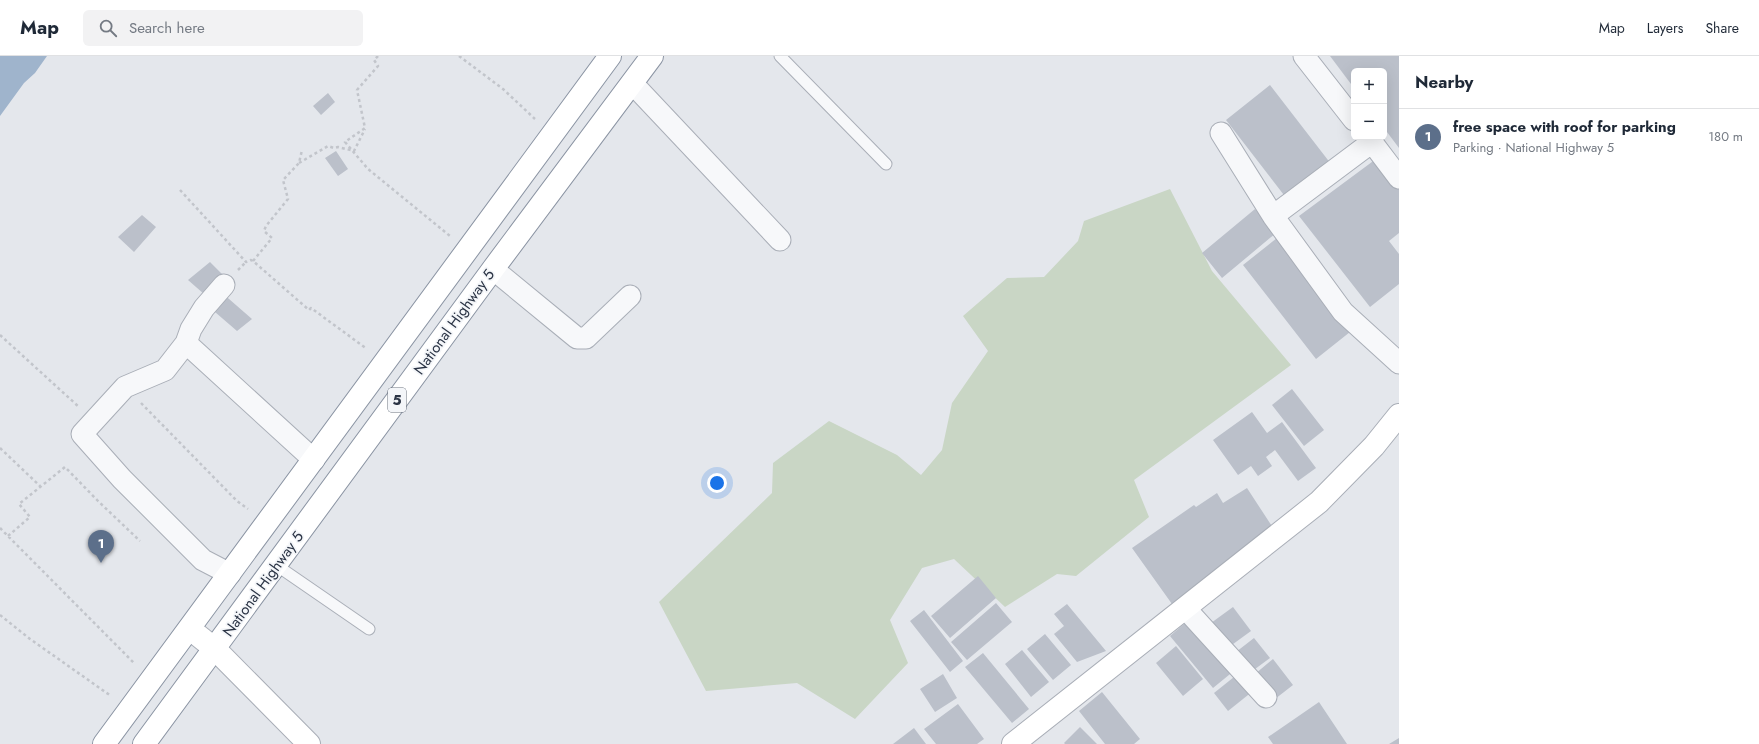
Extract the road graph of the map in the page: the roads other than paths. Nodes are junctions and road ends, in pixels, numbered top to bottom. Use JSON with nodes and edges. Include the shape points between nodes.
{"nodes":[{"id":1,"x":610,"y":56,"type":"edge"},
{"id":2,"x":652,"y":56,"type":"edge"},
{"id":3,"x":780,"y":56,"type":"edge"},
{"id":4,"x":1304,"y":56,"type":"edge"},
{"id":5,"x":632,"y":83,"type":"junction"},
{"id":6,"x":1351,"y":116,"type":"edge"},
{"id":7,"x":1221,"y":133,"type":"dead end"},
{"id":8,"x":1369,"y":140,"type":"edge"},
{"id":9,"x":1371,"y":140,"type":"edge"},
{"id":10,"x":886,"y":164,"type":"dead end"},
{"id":11,"x":1399,"y":178,"type":"edge"},
{"id":12,"x":1273,"y":216,"type":"junction"},
{"id":13,"x":780,"y":240,"type":"dead end"},
{"id":14,"x":493,"y":269,"type":"junction"},
{"id":15,"x":224,"y":285,"type":"dead end"},
{"id":16,"x":630,"y":296,"type":"dead end"},
{"id":17,"x":186,"y":343,"type":"junction"},
{"id":18,"x":1399,"y":363,"type":"edge"},
{"id":19,"x":1399,"y":414,"type":"edge"},
{"id":20,"x":314,"y":460,"type":"junction"},
{"id":21,"x":276,"y":565,"type":"junction"},
{"id":22,"x":230,"y":574,"type":"junction"},
{"id":23,"x":1185,"y":608,"type":"junction"},
{"id":24,"x":369,"y":629,"type":"dead end"},
{"id":25,"x":190,"y":630,"type":"junction"},
{"id":26,"x":215,"y":649,"type":"junction"},
{"id":27,"x":1266,"y":697,"type":"dead end"},
{"id":28,"x":104,"y":744,"type":"edge"},
{"id":29,"x":144,"y":744,"type":"edge"},
{"id":30,"x":310,"y":744,"type":"edge"},
{"id":31,"x":1013,"y":744,"type":"edge"}],
"edges":[{"from":1,"to":20,"type":"main road","name":"National Highway 5","number":"5"},
{"from":2,"to":5,"type":"main road","name":"National Highway 5","number":"5"},
{"from":3,"to":10,"type":"lane"},
{"from":4,"to":6,"type":"street"},
{"from":5,"to":13,"type":"street"},
{"from":5,"to":14,"type":"main road","name":"National Highway 5","number":"5"},
{"from":7,"to":12,"type":"street"},
{"from":8,"to":12,"type":"street"},
{"from":9,"to":11,"type":"street"},
{"from":12,"to":18,"type":"street","via":[[1343,312]]},
{"from":14,"to":16,"type":"street","via":[[577,338],[586,338]]},
{"from":14,"to":21,"type":"main road","name":"National Highway 5","number":"5"},
{"from":15,"to":17,"type":"street","via":[[204,308]]},
{"from":17,"to":20,"type":"street"},
{"from":17,"to":22,"type":"street","via":[[165,370],[125,387],[82,434],[122,479],[203,560]]},
{"from":19,"to":23,"type":"main road","via":[[1374,446],[1319,502]]},
{"from":20,"to":22,"type":"main road","name":"National Highway 5","number":"5"},
{"from":21,"to":24,"type":"lane"},
{"from":21,"to":26,"type":"main road","name":"National Highway 5","number":"5"},
{"from":22,"to":25,"type":"main road","name":"National Highway 5","number":"5"},
{"from":23,"to":27,"type":"street"},
{"from":23,"to":31,"type":"main road"},
{"from":25,"to":26,"type":"main road"},
{"from":25,"to":28,"type":"main road","name":"National Highway 5","number":"5"},
{"from":26,"to":29,"type":"main road","name":"National Highway 5","number":"5"},
{"from":26,"to":30,"type":"main road"}]}
